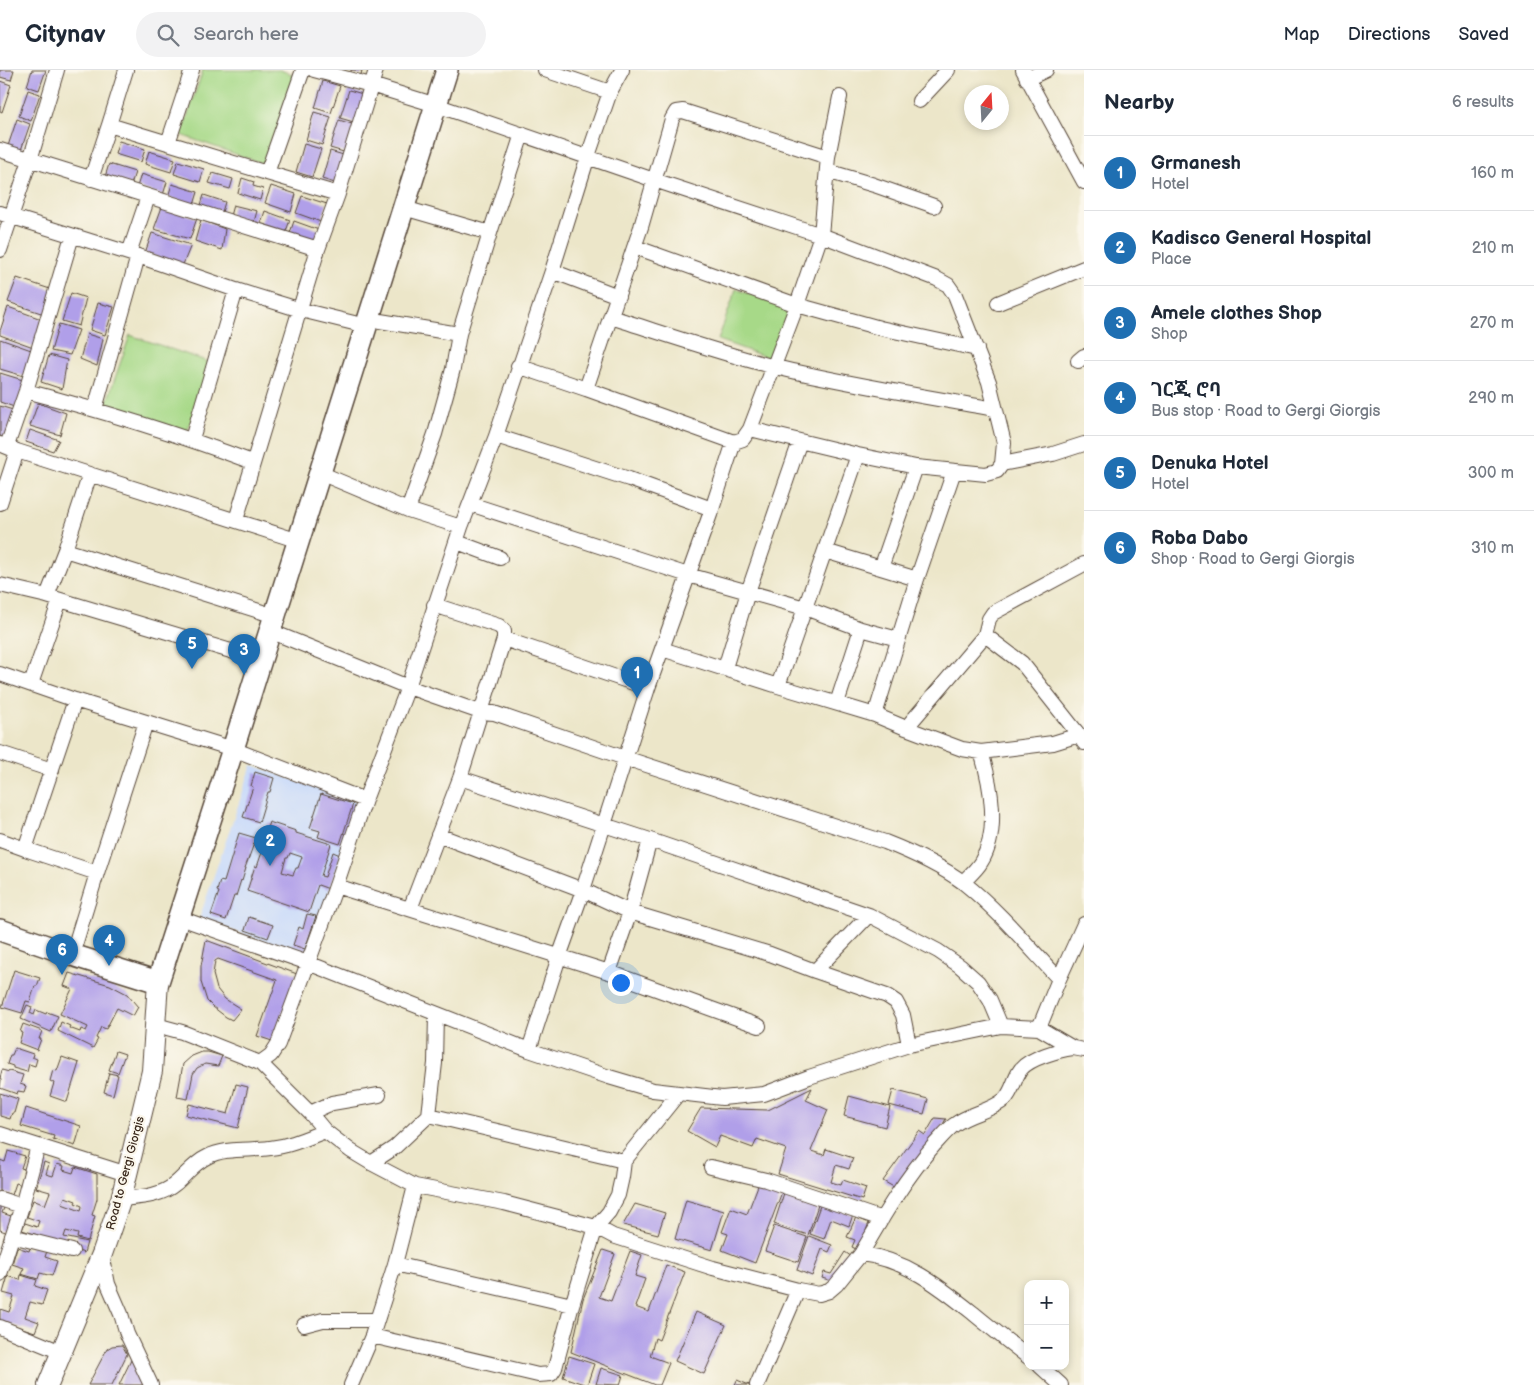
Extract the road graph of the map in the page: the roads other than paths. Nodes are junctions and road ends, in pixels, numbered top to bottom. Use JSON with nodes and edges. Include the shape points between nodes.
{"nodes":[{"id":1,"x":57,"y":70,"type":"edge"},
{"id":2,"x":126,"y":70,"type":"edge"},
{"id":3,"x":192,"y":70,"type":"edge"},
{"id":4,"x":303,"y":70,"type":"edge"},
{"id":5,"x":314,"y":70,"type":"edge"},
{"id":6,"x":376,"y":70,"type":"edge"},
{"id":7,"x":447,"y":70,"type":"edge"},
{"id":8,"x":546,"y":70,"type":"edge"},
{"id":9,"x":622,"y":70,"type":"edge"},
{"id":10,"x":948,"y":70,"type":"edge"},
{"id":11,"x":1046,"y":70,"type":"edge"},
{"id":12,"x":1025,"y":74,"type":"edge"},
{"id":13,"x":371,"y":85,"type":"junction"},
{"id":14,"x":610,"y":92,"type":"junction"},
{"id":15,"x":840,"y":97,"type":"dead end"},
{"id":16,"x":919,"y":101,"type":"dead end"},
{"id":17,"x":436,"y":105,"type":"junction"},
{"id":18,"x":110,"y":126,"type":"junction"},
{"id":19,"x":522,"y":134,"type":"junction"},
{"id":20,"x":168,"y":143,"type":"junction"},
{"id":21,"x":0,"y":150,"type":"edge"},
{"id":22,"x":588,"y":156,"type":"junction"},
{"id":23,"x":828,"y":157,"type":"junction"},
{"id":24,"x":30,"y":160,"type":"junction"},
{"id":25,"x":826,"y":172,"type":"junction"},
{"id":26,"x":267,"y":173,"type":"junction"},
{"id":27,"x":91,"y":179,"type":"junction"},
{"id":28,"x":654,"y":180,"type":"junction"},
{"id":29,"x":1084,"y":182,"type":"edge"},
{"id":30,"x":338,"y":194,"type":"junction"},
{"id":31,"x":148,"y":197,"type":"junction"},
{"id":32,"x":934,"y":206,"type":"dead end"},
{"id":33,"x":404,"y":208,"type":"junction"},
{"id":34,"x":6,"y":215,"type":"edge"},
{"id":35,"x":490,"y":233,"type":"junction"},
{"id":36,"x":821,"y":234,"type":"junction"},
{"id":37,"x":72,"y":236,"type":"junction"},
{"id":38,"x":635,"y":247,"type":"junction"},
{"id":39,"x":318,"y":249,"type":"junction"},
{"id":40,"x":0,"y":250,"type":"edge"},
{"id":41,"x":134,"y":255,"type":"junction"},
{"id":42,"x":1084,"y":268,"type":"edge"},
{"id":43,"x":552,"y":270,"type":"junction"},
{"id":44,"x":236,"y":290,"type":"junction"},
{"id":45,"x":618,"y":296,"type":"junction"},
{"id":46,"x":998,"y":303,"type":"dead end"},
{"id":47,"x":797,"y":305,"type":"junction"},
{"id":48,"x":301,"y":310,"type":"junction"},
{"id":49,"x":611,"y":317,"type":"junction"},
{"id":50,"x":367,"y":322,"type":"junction"},
{"id":51,"x":460,"y":334,"type":"junction"},
{"id":52,"x":977,"y":348,"type":"junction"},
{"id":53,"x":518,"y":366,"type":"junction"},
{"id":54,"x":773,"y":366,"type":"junction"},
{"id":55,"x":586,"y":389,"type":"junction"},
{"id":56,"x":26,"y":391,"type":"junction"},
{"id":57,"x":95,"y":409,"type":"junction"},
{"id":58,"x":995,"y":409,"type":"junction"},
{"id":59,"x":750,"y":429,"type":"junction"},
{"id":60,"x":496,"y":436,"type":"junction"},
{"id":61,"x":192,"y":440,"type":"junction"},
{"id":62,"x":800,"y":441,"type":"junction"},
{"id":63,"x":734,"y":442,"type":"junction"},
{"id":64,"x":1084,"y":444,"type":"edge"},
{"id":65,"x":8,"y":447,"type":"edge"},
{"id":66,"x":858,"y":455,"type":"junction"},
{"id":67,"x":252,"y":462,"type":"junction"},
{"id":68,"x":1002,"y":464,"type":"junction"},
{"id":69,"x":916,"y":467,"type":"junction"},
{"id":70,"x":954,"y":472,"type":"junction"},
{"id":71,"x":320,"y":473,"type":"junction"},
{"id":72,"x":90,"y":474,"type":"junction"},
{"id":73,"x":0,"y":503,"type":"edge"},
{"id":74,"x":470,"y":504,"type":"junction"},
{"id":75,"x":712,"y":509,"type":"junction"},
{"id":76,"x":408,"y":510,"type":"junction"},
{"id":77,"x":236,"y":520,"type":"junction"},
{"id":78,"x":461,"y":527,"type":"junction"},
{"id":79,"x":299,"y":541,"type":"junction"},
{"id":80,"x":457,"y":542,"type":"junction"},
{"id":81,"x":65,"y":550,"type":"junction"},
{"id":82,"x":825,"y":551,"type":"junction"},
{"id":83,"x":500,"y":558,"type":"dead end"},
{"id":84,"x":1084,"y":564,"type":"edge"},
{"id":85,"x":881,"y":568,"type":"junction"},
{"id":86,"x":688,"y":575,"type":"junction"},
{"id":87,"x":917,"y":579,"type":"junction"},
{"id":88,"x":0,"y":585,"type":"edge"},
{"id":89,"x":748,"y":592,"type":"junction"},
{"id":90,"x":53,"y":598,"type":"junction"},
{"id":91,"x":434,"y":605,"type":"junction"},
{"id":92,"x":805,"y":608,"type":"junction"},
{"id":93,"x":272,"y":623,"type":"junction"},
{"id":94,"x":861,"y":629,"type":"junction"},
{"id":95,"x":985,"y":635,"type":"junction"},
{"id":96,"x":504,"y":639,"type":"junction"},
{"id":97,"x":898,"y":639,"type":"junction"},
{"id":98,"x":662,"y":649,"type":"junction"},
{"id":99,"x":261,"y":660,"type":"junction"},
{"id":100,"x":724,"y":668,"type":"junction"},
{"id":101,"x":0,"y":674,"type":"edge"},
{"id":102,"x":31,"y":684,"type":"junction"},
{"id":103,"x":778,"y":686,"type":"junction"},
{"id":104,"x":408,"y":687,"type":"junction"},
{"id":105,"x":648,"y":688,"type":"junction"},
{"id":106,"x":75,"y":700,"type":"junction"},
{"id":107,"x":836,"y":703,"type":"junction"},
{"id":108,"x":480,"y":712,"type":"junction"},
{"id":109,"x":875,"y":715,"type":"junction"},
{"id":110,"x":146,"y":722,"type":"junction"},
{"id":111,"x":906,"y":728,"type":"junction"},
{"id":112,"x":1082,"y":739,"type":"edge"},
{"id":113,"x":234,"y":749,"type":"junction"},
{"id":114,"x":981,"y":752,"type":"junction"},
{"id":115,"x":0,"y":753,"type":"edge"},
{"id":116,"x":625,"y":758,"type":"junction"},
{"id":117,"x":52,"y":770,"type":"junction"},
{"id":118,"x":460,"y":778,"type":"junction"},
{"id":119,"x":365,"y":800,"type":"junction"},
{"id":120,"x":603,"y":825,"type":"junction"},
{"id":121,"x":438,"y":835,"type":"junction"},
{"id":122,"x":0,"y":840,"type":"edge"},
{"id":123,"x":650,"y":840,"type":"junction"},
{"id":124,"x":25,"y":849,"type":"junction"},
{"id":125,"x":97,"y":873,"type":"junction"},
{"id":126,"x":963,"y":882,"type":"junction"},
{"id":127,"x":336,"y":886,"type":"junction"},
{"id":128,"x":583,"y":890,"type":"junction"},
{"id":129,"x":410,"y":909,"type":"junction"},
{"id":130,"x":630,"y":912,"type":"junction"},
{"id":131,"x":869,"y":915,"type":"junction"},
{"id":132,"x":180,"y":918,"type":"junction"},
{"id":133,"x":1084,"y":924,"type":"edge"},
{"id":134,"x":0,"y":930,"type":"edge"},
{"id":135,"x":72,"y":955,"type":"junction"},
{"id":136,"x":559,"y":957,"type":"junction"},
{"id":137,"x":308,"y":963,"type":"junction"},
{"id":138,"x":815,"y":971,"type":"junction"},
{"id":139,"x":608,"y":972,"type":"junction"},
{"id":140,"x":1058,"y":979,"type":"junction"},
{"id":141,"x":158,"y":982,"type":"junction"},
{"id":142,"x":436,"y":1014,"type":"junction"},
{"id":143,"x":156,"y":1025,"type":"junction"},
{"id":144,"x":759,"y":1026,"type":"dead end"},
{"id":145,"x":1001,"y":1026,"type":"junction"},
{"id":146,"x":1039,"y":1028,"type":"junction"},
{"id":147,"x":909,"y":1045,"type":"junction"},
{"id":148,"x":1079,"y":1049,"type":"edge"},
{"id":149,"x":530,"y":1050,"type":"junction"},
{"id":150,"x":260,"y":1063,"type":"junction"},
{"id":151,"x":678,"y":1094,"type":"junction"},
{"id":152,"x":379,"y":1095,"type":"dead end"},
{"id":153,"x":310,"y":1113,"type":"junction"},
{"id":154,"x":429,"y":1115,"type":"junction"},
{"id":155,"x":325,"y":1131,"type":"junction"},
{"id":156,"x":0,"y":1134,"type":"edge"},
{"id":157,"x":38,"y":1146,"type":"junction"},
{"id":158,"x":624,"y":1161,"type":"junction"},
{"id":159,"x":371,"y":1163,"type":"junction"},
{"id":160,"x":712,"y":1167,"type":"dead end"},
{"id":161,"x":127,"y":1174,"type":"junction"},
{"id":162,"x":415,"y":1186,"type":"junction"},
{"id":163,"x":0,"y":1199,"type":"edge"},
{"id":164,"x":121,"y":1199,"type":"junction"},
{"id":165,"x":22,"y":1206,"type":"junction"},
{"id":166,"x":882,"y":1219,"type":"junction"},
{"id":167,"x":596,"y":1226,"type":"junction"},
{"id":168,"x":12,"y":1236,"type":"junction"},
{"id":169,"x":72,"y":1251,"type":"dead end"},
{"id":170,"x":102,"y":1254,"type":"junction"},
{"id":171,"x":861,"y":1254,"type":"junction"},
{"id":172,"x":395,"y":1264,"type":"junction"},
{"id":173,"x":0,"y":1274,"type":"edge"},
{"id":174,"x":798,"y":1290,"type":"junction"},
{"id":175,"x":572,"y":1305,"type":"junction"},
{"id":176,"x":377,"y":1320,"type":"junction"},
{"id":177,"x":304,"y":1325,"type":"dead end"},
{"id":178,"x":0,"y":1326,"type":"edge"},
{"id":179,"x":372,"y":1336,"type":"junction"},
{"id":180,"x":61,"y":1352,"type":"junction"},
{"id":181,"x":1024,"y":1354,"type":"edge"},
{"id":182,"x":1044,"y":1370,"type":"edge"},
{"id":183,"x":48,"y":1385,"type":"edge"},
{"id":184,"x":150,"y":1385,"type":"edge"},
{"id":185,"x":351,"y":1385,"type":"edge"},
{"id":186,"x":757,"y":1385,"type":"edge"},
{"id":187,"x":1061,"y":1385,"type":"edge"}],
"edges":[{"from":1,"to":24,"type":"street"},
{"from":2,"to":18,"type":"street"},
{"from":3,"to":20,"type":"street"},
{"from":4,"to":26,"type":"street"},
{"from":5,"to":13,"type":"street"},
{"from":6,"to":13,"type":"street"},
{"from":7,"to":17,"type":"main road"},
{"from":8,"to":14,"type":"street"},
{"from":9,"to":14,"type":"street"},
{"from":10,"to":16,"type":"street"},
{"from":11,"to":12,"type":"street"},
{"from":12,"to":29,"type":"street"},
{"from":13,"to":17,"type":"street"},
{"from":13,"to":30,"type":"street"},
{"from":14,"to":22,"type":"street"},
{"from":15,"to":23,"type":"street"},
{"from":17,"to":19,"type":"street"},
{"from":17,"to":33,"type":"main road"},
{"from":18,"to":20,"type":"street"},
{"from":18,"to":27,"type":"street"},
{"from":19,"to":22,"type":"street"},
{"from":19,"to":35,"type":"street"},
{"from":20,"to":26,"type":"street"},
{"from":21,"to":24,"type":"street"},
{"from":22,"to":28,"type":"street"},
{"from":22,"to":43,"type":"street"},
{"from":23,"to":25,"type":"street"},
{"from":23,"to":28,"type":"street","via":[[683,111],[676,112],[672,119]]},
{"from":24,"to":27,"type":"street"},
{"from":24,"to":34,"type":"street"},
{"from":25,"to":32,"type":"street"},
{"from":25,"to":36,"type":"street"},
{"from":26,"to":30,"type":"street"},
{"from":27,"to":31,"type":"street"},
{"from":28,"to":36,"type":"street"},
{"from":28,"to":38,"type":"street"},
{"from":30,"to":39,"type":"street"},
{"from":31,"to":39,"type":"street"},
{"from":31,"to":41,"type":"street"},
{"from":33,"to":35,"type":"street"},
{"from":33,"to":50,"type":"main road"},
{"from":34,"to":37,"type":"street"},
{"from":34,"to":40,"type":"street"},
{"from":35,"to":51,"type":"street"},
{"from":36,"to":47,"type":"street"},
{"from":36,"to":52,"type":"street","via":[[948,285]]},
{"from":37,"to":41,"type":"street"},
{"from":37,"to":56,"type":"street"},
{"from":38,"to":45,"type":"street"},
{"from":38,"to":47,"type":"street"},
{"from":39,"to":48,"type":"street"},
{"from":41,"to":44,"type":"street"},
{"from":41,"to":57,"type":"street"},
{"from":42,"to":46,"type":"street"},
{"from":43,"to":45,"type":"street"},
{"from":43,"to":53,"type":"street"},
{"from":44,"to":48,"type":"street"},
{"from":44,"to":61,"type":"street"},
{"from":45,"to":49,"type":"street"},
{"from":47,"to":52,"type":"street","via":[[880,328]]},
{"from":47,"to":54,"type":"street"},
{"from":48,"to":50,"type":"street"},
{"from":48,"to":67,"type":"street"},
{"from":49,"to":54,"type":"street"},
{"from":49,"to":55,"type":"street"},
{"from":50,"to":51,"type":"street"},
{"from":50,"to":71,"type":"main road"},
{"from":51,"to":76,"type":"street","via":[[435,434]]},
{"from":52,"to":58,"type":"street"},
{"from":53,"to":55,"type":"street"},
{"from":53,"to":60,"type":"street"},
{"from":54,"to":58,"type":"street"},
{"from":54,"to":59,"type":"street"},
{"from":55,"to":63,"type":"street"},
{"from":56,"to":57,"type":"street"},
{"from":56,"to":65,"type":"street"},
{"from":57,"to":61,"type":"street"},
{"from":58,"to":68,"type":"street","via":[[1004,443]]},
{"from":59,"to":62,"type":"street"},
{"from":59,"to":63,"type":"street","via":[[743,439]]},
{"from":60,"to":74,"type":"street"},
{"from":60,"to":75,"type":"street"},
{"from":61,"to":67,"type":"street"},
{"from":62,"to":66,"type":"street"},
{"from":62,"to":89,"type":"street"},
{"from":63,"to":75,"type":"street"},
{"from":64,"to":68,"type":"street"},
{"from":65,"to":72,"type":"street"},
{"from":65,"to":73,"type":"street"},
{"from":66,"to":69,"type":"street"},
{"from":66,"to":82,"type":"street"},
{"from":67,"to":77,"type":"street"},
{"from":68,"to":70,"type":"street","via":[[997,471],[986,474]]},
{"from":69,"to":70,"type":"street"},
{"from":69,"to":85,"type":"street"},
{"from":70,"to":87,"type":"street"},
{"from":71,"to":76,"type":"street"},
{"from":71,"to":79,"type":"main road"},
{"from":72,"to":77,"type":"street"},
{"from":72,"to":81,"type":"street"},
{"from":74,"to":78,"type":"street"},
{"from":74,"to":86,"type":"street"},
{"from":75,"to":86,"type":"street"},
{"from":76,"to":78,"type":"street"},
{"from":77,"to":79,"type":"street"},
{"from":78,"to":80,"type":"street"},
{"from":79,"to":93,"type":"main road"},
{"from":80,"to":83,"type":"street"},
{"from":80,"to":91,"type":"street"},
{"from":81,"to":90,"type":"street"},
{"from":81,"to":93,"type":"street"},
{"from":82,"to":85,"type":"street"},
{"from":82,"to":92,"type":"street"},
{"from":84,"to":95,"type":"street","via":[[993,613],[988,618]]},
{"from":85,"to":87,"type":"street"},
{"from":86,"to":89,"type":"street"},
{"from":86,"to":98,"type":"street"},
{"from":87,"to":97,"type":"street"},
{"from":88,"to":90,"type":"street"},
{"from":89,"to":92,"type":"street"},
{"from":89,"to":100,"type":"street"},
{"from":90,"to":99,"type":"street"},
{"from":90,"to":102,"type":"street"},
{"from":91,"to":96,"type":"street","via":[[499,626],[504,632]]},
{"from":91,"to":104,"type":"street"},
{"from":92,"to":94,"type":"street"},
{"from":92,"to":103,"type":"street"},
{"from":93,"to":99,"type":"main road"},
{"from":93,"to":104,"type":"street"},
{"from":94,"to":97,"type":"street"},
{"from":94,"to":107,"type":"street"},
{"from":95,"to":111,"type":"street"},
{"from":95,"to":112,"type":"street","via":[[1022,663]]},
{"from":96,"to":105,"type":"street"},
{"from":96,"to":108,"type":"street"},
{"from":97,"to":109,"type":"street"},
{"from":98,"to":100,"type":"street"},
{"from":98,"to":105,"type":"street"},
{"from":99,"to":113,"type":"main road"},
{"from":100,"to":103,"type":"street"},
{"from":101,"to":102,"type":"street"},
{"from":102,"to":106,"type":"street"},
{"from":103,"to":107,"type":"street"},
{"from":104,"to":108,"type":"street"},
{"from":104,"to":119,"type":"street"},
{"from":105,"to":116,"type":"street"},
{"from":106,"to":110,"type":"street"},
{"from":106,"to":117,"type":"street"},
{"from":107,"to":109,"type":"street"},
{"from":108,"to":116,"type":"street","via":[[494,713]]},
{"from":108,"to":118,"type":"street"},
{"from":109,"to":111,"type":"street"},
{"from":110,"to":113,"type":"street"},
{"from":110,"to":125,"type":"street"},
{"from":111,"to":114,"type":"street","via":[[962,749]]},
{"from":112,"to":114,"type":"street"},
{"from":113,"to":119,"type":"street"},
{"from":113,"to":132,"type":"main road"},
{"from":114,"to":126,"type":"street","via":[[988,773],[993,814],[990,836],[981,862]]},
{"from":115,"to":117,"type":"street"},
{"from":116,"to":120,"type":"street"},
{"from":116,"to":126,"type":"street","via":[[886,842],[923,858]]},
{"from":117,"to":124,"type":"street"},
{"from":118,"to":120,"type":"street"},
{"from":118,"to":121,"type":"street"},
{"from":119,"to":127,"type":"street"},
{"from":120,"to":123,"type":"street"},
{"from":120,"to":128,"type":"street"},
{"from":121,"to":128,"type":"street"},
{"from":121,"to":129,"type":"street"},
{"from":122,"to":124,"type":"street"},
{"from":123,"to":130,"type":"street"},
{"from":123,"to":131,"type":"street"},
{"from":124,"to":125,"type":"street"},
{"from":125,"to":135,"type":"street"},
{"from":126,"to":140,"type":"street","via":[[1002,917]]},
{"from":127,"to":129,"type":"street"},
{"from":127,"to":137,"type":"street"},
{"from":128,"to":130,"type":"street"},
{"from":128,"to":136,"type":"street"},
{"from":129,"to":136,"type":"street"},
{"from":130,"to":138,"type":"street","via":[[770,954]]},
{"from":130,"to":139,"type":"street"},
{"from":131,"to":138,"type":"street"},
{"from":131,"to":145,"type":"street","via":[[960,966],[978,982]]},
{"from":132,"to":137,"type":"street"},
{"from":132,"to":141,"type":"main road"},
{"from":133,"to":140,"type":"street"},
{"from":134,"to":135,"type":"main road"},
{"from":135,"to":141,"type":"main road"},
{"from":136,"to":139,"type":"street"},
{"from":136,"to":149,"type":"street"},
{"from":137,"to":142,"type":"street"},
{"from":137,"to":150,"type":"street","via":[[278,1044]]},
{"from":138,"to":147,"type":"street","via":[[896,1002]]},
{"from":139,"to":144,"type":"street"},
{"from":140,"to":146,"type":"street"},
{"from":141,"to":143,"type":"main road","name":"Road to Gergi Giorgis"},
{"from":142,"to":149,"type":"street"},
{"from":142,"to":154,"type":"street"},
{"from":143,"to":150,"type":"street"},
{"from":143,"to":161,"type":"main road","name":"Road to Gergi Giorgis","via":[[152,1071]]},
{"from":145,"to":146,"type":"street"},
{"from":145,"to":147,"type":"street"},
{"from":146,"to":148,"type":"street"},
{"from":147,"to":151,"type":"street","via":[[764,1094],[722,1098]]},
{"from":148,"to":166,"type":"street","via":[[1062,1050],[1033,1061],[1021,1069],[1005,1099],[952,1126],[923,1158]]},
{"from":149,"to":151,"type":"street","via":[[653,1090]]},
{"from":150,"to":153,"type":"street"},
{"from":151,"to":158,"type":"street"},
{"from":152,"to":153,"type":"street","via":[[332,1103]]},
{"from":153,"to":155,"type":"street"},
{"from":154,"to":158,"type":"street"},
{"from":154,"to":159,"type":"street","via":[[394,1148]]},
{"from":155,"to":159,"type":"street"},
{"from":155,"to":164,"type":"street","via":[[290,1144],[223,1151],[206,1157],[164,1192]]},
{"from":156,"to":157,"type":"street"},
{"from":157,"to":161,"type":"street"},
{"from":157,"to":165,"type":"street"},
{"from":158,"to":167,"type":"street","via":[[618,1195]]},
{"from":159,"to":162,"type":"street"},
{"from":160,"to":166,"type":"street","via":[[766,1180]]},
{"from":161,"to":164,"type":"main road","name":"Road to Gergi Giorgis"},
{"from":162,"to":167,"type":"street","via":[[504,1203]]},
{"from":162,"to":172,"type":"street"},
{"from":163,"to":165,"type":"street"},
{"from":164,"to":170,"type":"main road","name":"Road to Gergi Giorgis"},
{"from":165,"to":168,"type":"street"},
{"from":166,"to":171,"type":"street"},
{"from":167,"to":174,"type":"street","via":[[613,1236],[712,1268]]},
{"from":167,"to":175,"type":"street"},
{"from":168,"to":169,"type":"street"},
{"from":168,"to":173,"type":"street"},
{"from":170,"to":180,"type":"main road","name":"Road to Gergi Giorgis"},
{"from":170,"to":184,"type":"street","via":[[108,1284]]},
{"from":171,"to":174,"type":"street","via":[[829,1291],[819,1294]]},
{"from":171,"to":181,"type":"street","via":[[886,1259],[915,1272],[944,1290]]},
{"from":172,"to":175,"type":"street"},
{"from":172,"to":176,"type":"street"},
{"from":174,"to":186,"type":"street"},
{"from":175,"to":179,"type":"street","via":[[551,1374],[538,1375]]},
{"from":176,"to":177,"type":"street","via":[[323,1320]]},
{"from":176,"to":179,"type":"street"},
{"from":178,"to":180,"type":"street"},
{"from":179,"to":185,"type":"street"},
{"from":180,"to":183,"type":"main road","name":"Road to Gergi Giorgis"},
{"from":182,"to":187,"type":"street"}]}
